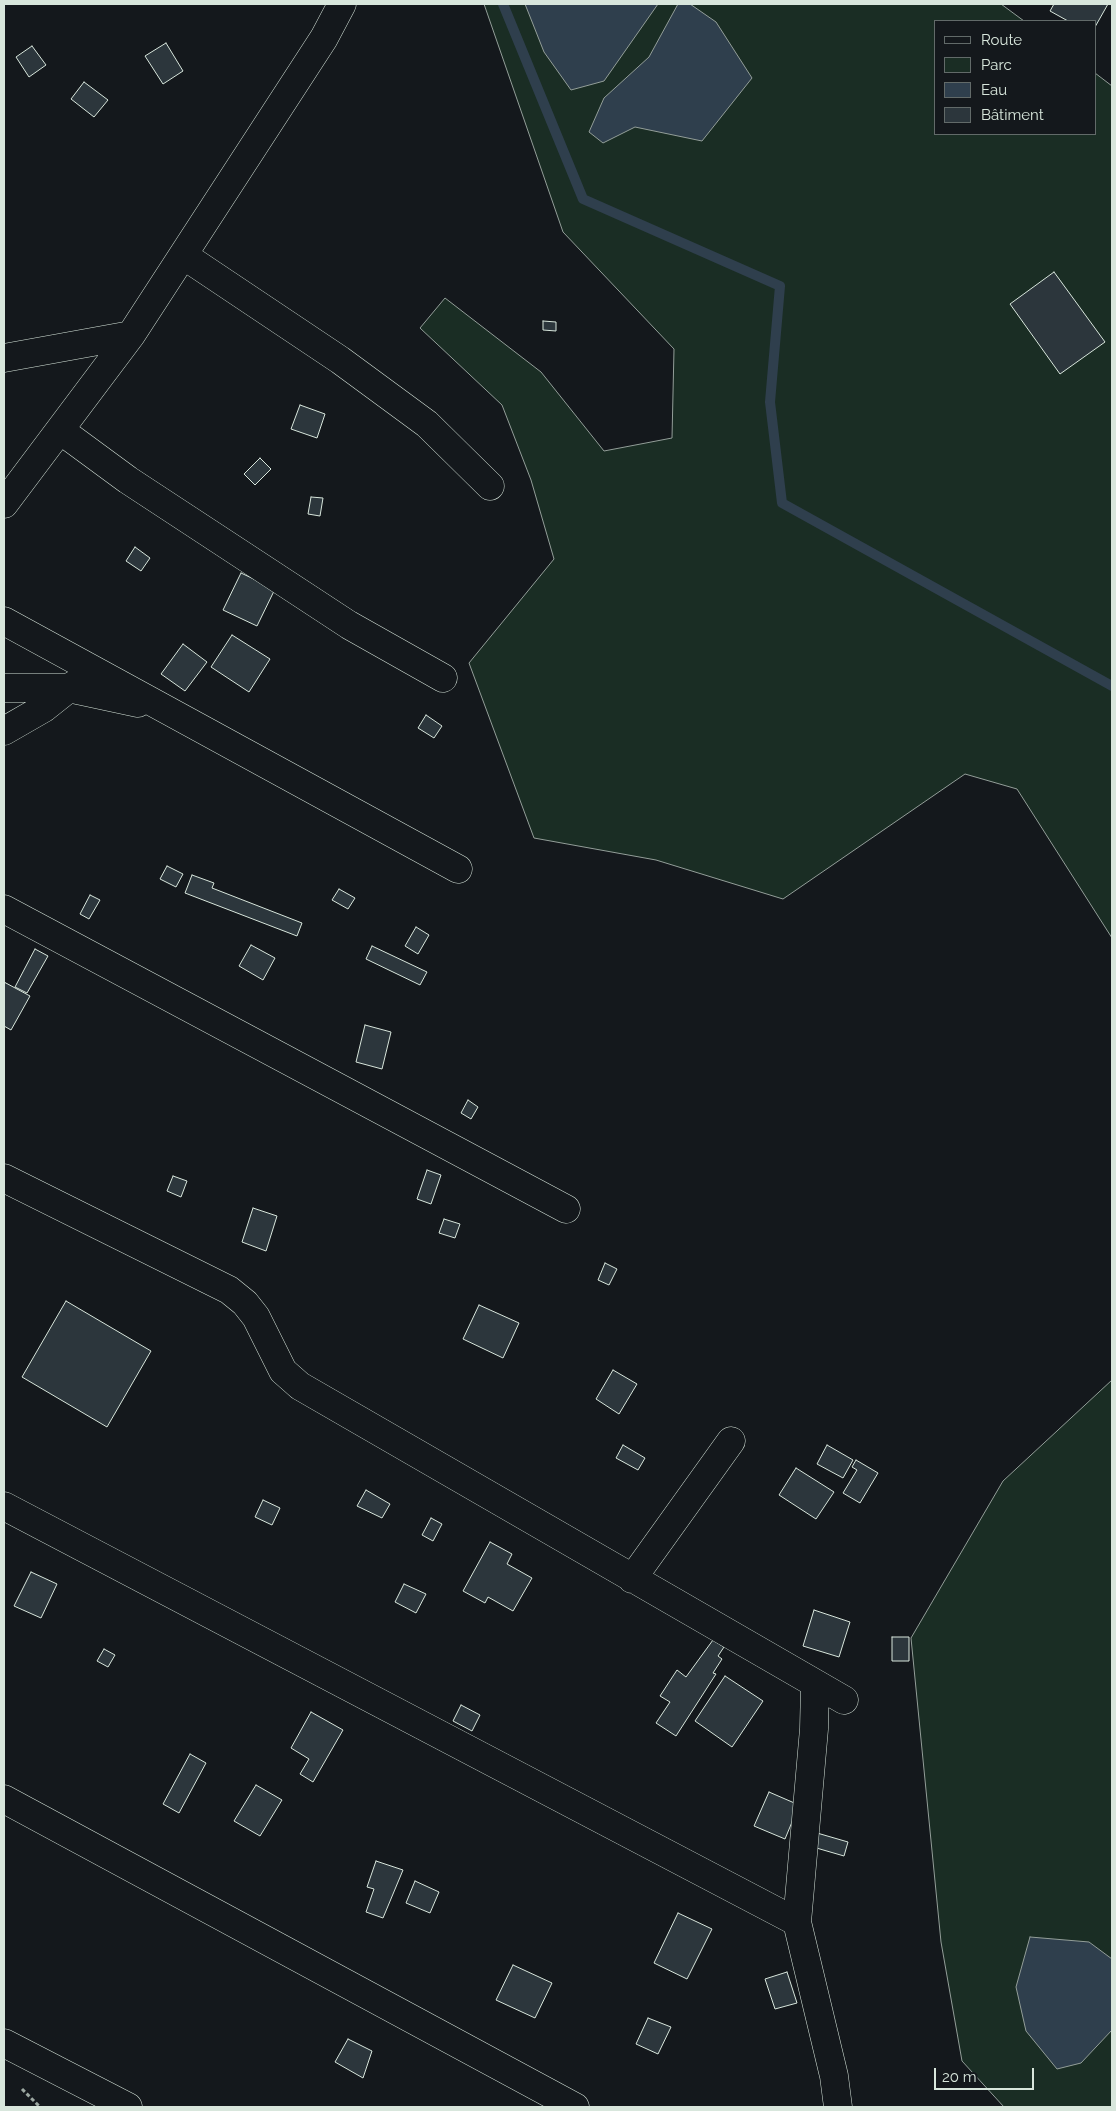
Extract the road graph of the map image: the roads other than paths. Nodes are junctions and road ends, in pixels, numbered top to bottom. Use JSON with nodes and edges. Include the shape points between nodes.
{"nodes":[{"id":1,"x":342,"y":4,"type":"edge"},
{"id":2,"x":183,"y":255,"type":"junction"},
{"id":3,"x":131,"y":335,"type":"junction"},
{"id":4,"x":4,"y":358,"type":"edge"},
{"id":5,"x":60,"y":430,"type":"junction"},
{"id":6,"x":490,"y":486,"type":"dead end"},
{"id":7,"x":4,"y":504,"type":"edge"},
{"id":8,"x":4,"y":621,"type":"edge"},
{"id":9,"x":98,"y":672,"type":"junction"},
{"id":10,"x":443,"y":678,"type":"dead end"},
{"id":11,"x":4,"y":688,"type":"edge"},
{"id":12,"x":68,"y":688,"type":"junction"},
{"id":13,"x":167,"y":709,"type":"junction"},
{"id":14,"x":4,"y":731,"type":"edge"},
{"id":15,"x":458,"y":869,"type":"dead end"},
{"id":16,"x":4,"y":909,"type":"edge"},
{"id":17,"x":4,"y":1178,"type":"edge"},
{"id":18,"x":566,"y":1209,"type":"dead end"},
{"id":19,"x":731,"y":1442,"type":"dead end"},
{"id":20,"x":4,"y":1506,"type":"edge"},
{"id":21,"x":632,"y":1579,"type":"junction"},
{"id":22,"x":815,"y":1686,"type":"junction"},
{"id":23,"x":844,"y":1700,"type":"dead end"},
{"id":24,"x":4,"y":1799,"type":"edge"},
{"id":25,"x":797,"y":1922,"type":"junction"},
{"id":26,"x":4,"y":2043,"type":"edge"},
{"id":27,"x":128,"y":2107,"type":"edge"},
{"id":28,"x":575,"y":2107,"type":"edge"},
{"id":29,"x":838,"y":2107,"type":"edge"}],
"edges":[{"from":1,"to":2,"type":"street","via":[[324,38]]},
{"from":2,"to":3,"type":"street"},
{"from":2,"to":6,"type":"street","via":[[340,360],[427,424]]},
{"from":3,"to":4,"type":"street"},
{"from":3,"to":5,"type":"street"},
{"from":5,"to":7,"type":"street"},
{"from":5,"to":10,"type":"street","via":[[128,480],[341,620]]},
{"from":8,"to":9,"type":"street"},
{"from":9,"to":12,"type":"street"},
{"from":9,"to":13,"type":"street"},
{"from":11,"to":12,"type":"street"},
{"from":12,"to":13,"type":"street"},
{"from":12,"to":14,"type":"street","via":[[44,708]]},
{"from":13,"to":15,"type":"street"},
{"from":16,"to":18,"type":"street"},
{"from":17,"to":21,"type":"street","via":[[229,1290],[256,1317],[282,1371],[290,1380]]},
{"from":19,"to":21,"type":"street"},
{"from":20,"to":25,"type":"street"},
{"from":21,"to":22,"type":"street"},
{"from":22,"to":23,"type":"street"},
{"from":22,"to":25,"type":"street"},
{"from":24,"to":28,"type":"street"},
{"from":25,"to":29,"type":"street","via":[[834,2076]]},
{"from":26,"to":27,"type":"street"}]}
